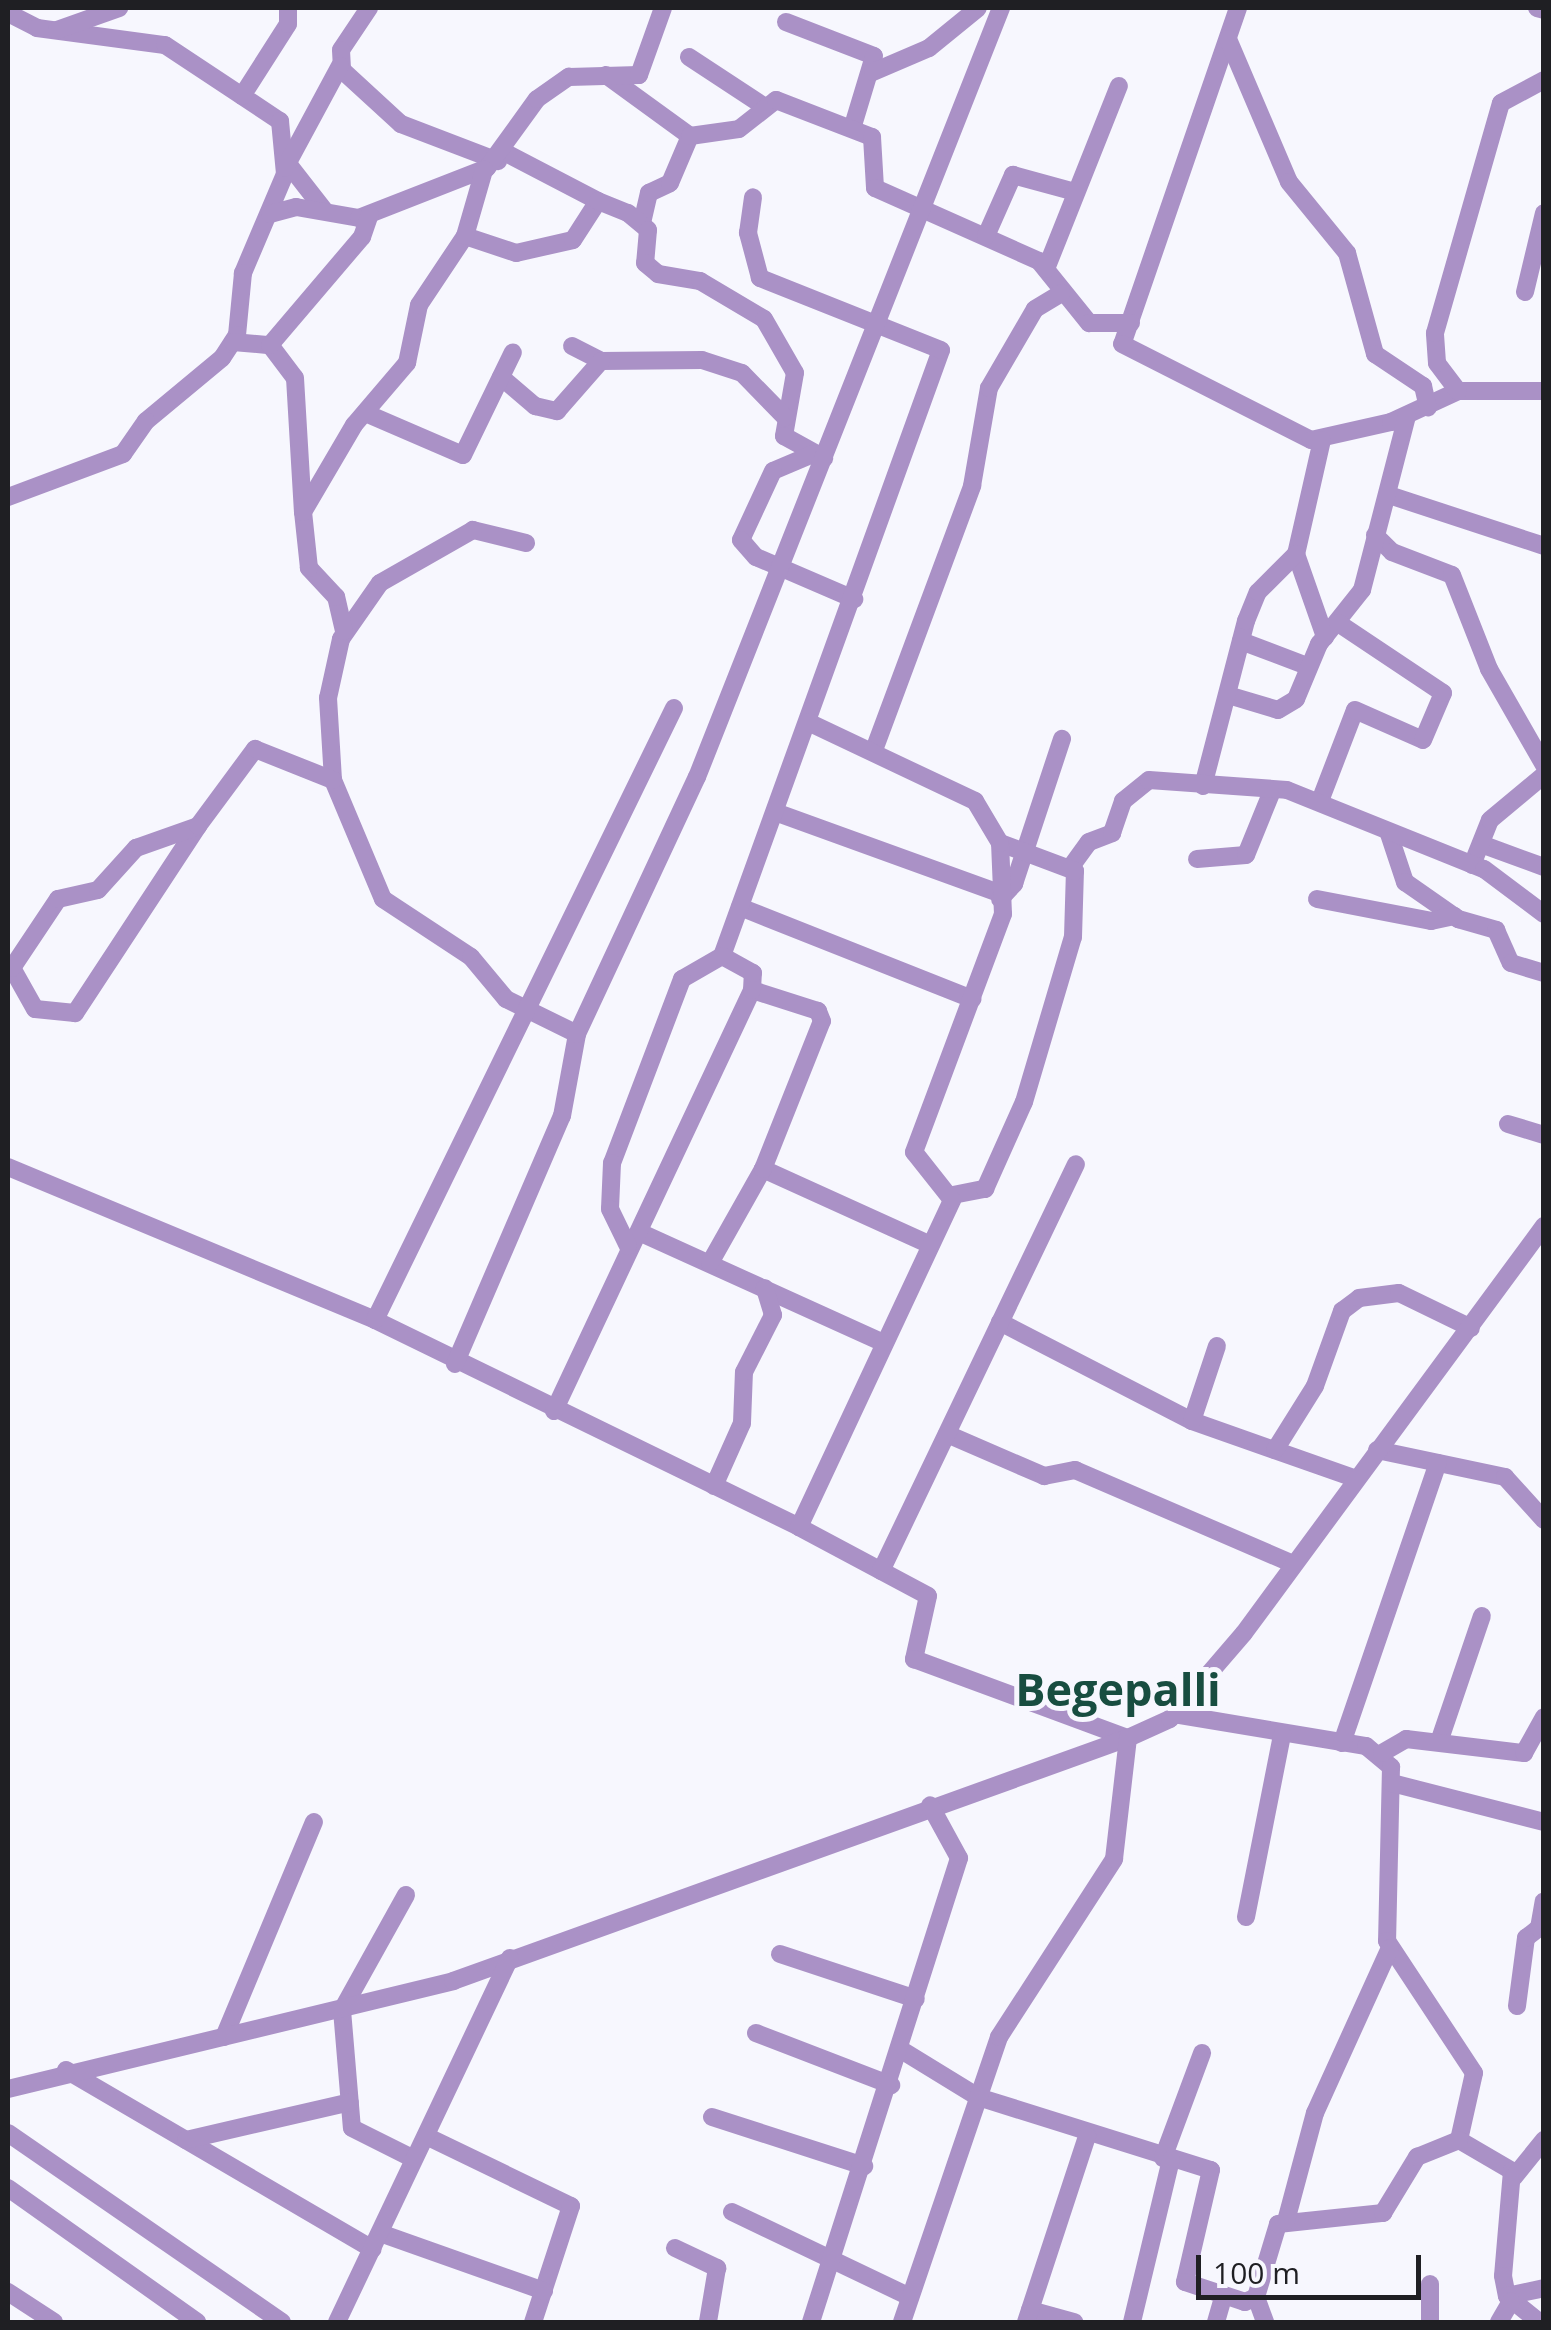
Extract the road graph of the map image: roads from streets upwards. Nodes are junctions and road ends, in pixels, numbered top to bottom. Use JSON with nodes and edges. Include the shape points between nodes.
{"nodes":[{"id":1,"x":119,"y":8,"type":"edge"},
{"id":2,"x":288,"y":8,"type":"edge"},
{"id":3,"x":369,"y":8,"type":"edge"},
{"id":4,"x":662,"y":8,"type":"edge"},
{"id":5,"x":978,"y":8,"type":"edge"},
{"id":6,"x":1002,"y":8,"type":"edge"},
{"id":7,"x":1238,"y":8,"type":"edge"},
{"id":8,"x":8,"y":13,"type":"edge"},
{"id":9,"x":786,"y":22,"type":"dead end"},
{"id":10,"x":56,"y":30,"type":"junction"},
{"id":11,"x":1228,"y":39,"type":"junction"},
{"id":12,"x":690,"y":57,"type":"dead end"},
{"id":13,"x":340,"y":66,"type":"junction"},
{"id":14,"x":873,"y":72,"type":"junction"},
{"id":15,"x":606,"y":74,"type":"junction"},
{"id":16,"x":1544,"y":80,"type":"edge"},
{"id":17,"x":1119,"y":86,"type":"dead end"},
{"id":18,"x":242,"y":96,"type":"junction"},
{"id":19,"x":765,"y":107,"type":"junction"},
{"id":20,"x":852,"y":129,"type":"junction"},
{"id":21,"x":690,"y":136,"type":"junction"},
{"id":22,"x":495,"y":161,"type":"junction"},
{"id":23,"x":287,"y":167,"type":"junction"},
{"id":24,"x":1075,"y":192,"type":"junction"},
{"id":25,"x":753,"y":197,"type":"dead end"},
{"id":26,"x":598,"y":201,"type":"junction"},
{"id":27,"x":918,"y":205,"type":"junction"},
{"id":28,"x":270,"y":214,"type":"junction"},
{"id":29,"x":370,"y":214,"type":"junction"},
{"id":30,"x":329,"y":215,"type":"junction"},
{"id":31,"x":642,"y":224,"type":"junction"},
{"id":32,"x":1541,"y":224,"type":"edge"},
{"id":33,"x":465,"y":236,"type":"junction"},
{"id":34,"x":986,"y":236,"type":"junction"},
{"id":35,"x":1046,"y":269,"type":"junction"},
{"id":36,"x":1525,"y":292,"type":"dead end"},
{"id":37,"x":1062,"y":293,"type":"junction"},
{"id":38,"x":1131,"y":323,"type":"junction"},
{"id":39,"x":872,"y":324,"type":"junction"},
{"id":40,"x":233,"y":342,"type":"junction"},
{"id":41,"x":270,"y":346,"type":"junction"},
{"id":42,"x":572,"y":346,"type":"dead end"},
{"id":43,"x":513,"y":352,"type":"dead end"},
{"id":44,"x":601,"y":362,"type":"junction"},
{"id":45,"x":1436,"y":363,"type":"junction"},
{"id":46,"x":501,"y":377,"type":"junction"},
{"id":47,"x":1423,"y":386,"type":"junction"},
{"id":48,"x":1458,"y":390,"type":"junction"},
{"id":49,"x":1544,"y":391,"type":"edge"},
{"id":50,"x":1428,"y":407,"type":"junction"},
{"id":51,"x":370,"y":416,"type":"junction"},
{"id":52,"x":1407,"y":416,"type":"junction"},
{"id":53,"x":785,"y":417,"type":"junction"},
{"id":54,"x":1322,"y":440,"type":"junction"},
{"id":55,"x":818,"y":456,"type":"junction"},
{"id":56,"x":1389,"y":495,"type":"junction"},
{"id":57,"x":8,"y":497,"type":"edge"},
{"id":58,"x":302,"y":512,"type":"junction"},
{"id":59,"x":1375,"y":535,"type":"junction"},
{"id":60,"x":526,"y":542,"type":"dead end"},
{"id":61,"x":1544,"y":546,"type":"edge"},
{"id":62,"x":1296,"y":554,"type":"junction"},
{"id":63,"x":783,"y":570,"type":"junction"},
{"id":64,"x":854,"y":598,"type":"junction"},
{"id":65,"x":1331,"y":630,"type":"junction"},
{"id":66,"x":344,"y":631,"type":"junction"},
{"id":67,"x":1241,"y":641,"type":"junction"},
{"id":68,"x":1307,"y":666,"type":"junction"},
{"id":69,"x":1228,"y":695,"type":"junction"},
{"id":70,"x":674,"y":708,"type":"dead end"},
{"id":71,"x":808,"y":722,"type":"junction"},
{"id":72,"x":1062,"y":738,"type":"dead end"},
{"id":73,"x":874,"y":750,"type":"junction"},
{"id":74,"x":1544,"y":765,"type":"edge"},
{"id":75,"x":1544,"y":776,"type":"edge"},
{"id":76,"x":333,"y":780,"type":"junction"},
{"id":77,"x":1203,"y":786,"type":"junction"},
{"id":78,"x":1272,"y":791,"type":"junction"},
{"id":79,"x":1320,"y":801,"type":"junction"},
{"id":80,"x":775,"y":812,"type":"junction"},
{"id":81,"x":198,"y":826,"type":"junction"},
{"id":82,"x":1389,"y":834,"type":"junction"},
{"id":83,"x":1000,"y":843,"type":"junction"},
{"id":84,"x":1481,"y":844,"type":"junction"},
{"id":85,"x":1024,"y":847,"type":"junction"},
{"id":86,"x":1197,"y":859,"type":"dead end"},
{"id":87,"x":1472,"y":865,"type":"junction"},
{"id":88,"x":1544,"y":867,"type":"edge"},
{"id":89,"x":1070,"y":868,"type":"junction"},
{"id":90,"x":1000,"y":896,"type":"junction"},
{"id":91,"x":1317,"y":899,"type":"dead end"},
{"id":92,"x":740,"y":908,"type":"junction"},
{"id":93,"x":1544,"y":914,"type":"edge"},
{"id":94,"x":1454,"y":916,"type":"junction"},
{"id":95,"x":722,"y":956,"type":"junction"},
{"id":96,"x":1544,"y":973,"type":"edge"},
{"id":97,"x":752,"y":990,"type":"junction"},
{"id":98,"x":972,"y":999,"type":"junction"},
{"id":99,"x":532,"y":1010,"type":"junction"},
{"id":100,"x":577,"y":1034,"type":"junction"},
{"id":101,"x":1508,"y":1124,"type":"dead end"},
{"id":102,"x":1544,"y":1135,"type":"edge"},
{"id":103,"x":1076,"y":1164,"type":"dead end"},
{"id":104,"x":8,"y":1167,"type":"edge"},
{"id":105,"x":764,"y":1169,"type":"junction"},
{"id":106,"x":953,"y":1195,"type":"junction"},
{"id":107,"x":1544,"y":1226,"type":"edge"},
{"id":108,"x":633,"y":1239,"type":"junction"},
{"id":109,"x":928,"y":1244,"type":"junction"},
{"id":110,"x":710,"y":1263,"type":"junction"},
{"id":111,"x":765,"y":1288,"type":"junction"},
{"id":112,"x":375,"y":1320,"type":"junction"},
{"id":113,"x":1000,"y":1322,"type":"junction"},
{"id":114,"x":1471,"y":1328,"type":"junction"},
{"id":115,"x":881,"y":1342,"type":"junction"},
{"id":116,"x":1216,"y":1346,"type":"dead end"},
{"id":117,"x":455,"y":1364,"type":"junction"},
{"id":118,"x":554,"y":1411,"type":"junction"},
{"id":119,"x":1192,"y":1421,"type":"junction"},
{"id":120,"x":946,"y":1434,"type":"junction"},
{"id":121,"x":1276,"y":1450,"type":"junction"},
{"id":122,"x":1377,"y":1450,"type":"junction"},
{"id":123,"x":1438,"y":1462,"type":"junction"},
{"id":124,"x":1354,"y":1478,"type":"junction"},
{"id":125,"x":714,"y":1486,"type":"junction"},
{"id":126,"x":1544,"y":1520,"type":"edge"},
{"id":127,"x":799,"y":1527,"type":"junction"},
{"id":128,"x":1292,"y":1564,"type":"junction"},
{"id":129,"x":881,"y":1571,"type":"junction"},
{"id":130,"x":1482,"y":1616,"type":"dead end"},
{"id":131,"x":1174,"y":1714,"type":"junction"},
{"id":132,"x":1544,"y":1716,"type":"edge"},
{"id":133,"x":1282,"y":1734,"type":"junction"},
{"id":134,"x":1128,"y":1738,"type":"junction"},
{"id":135,"x":1439,"y":1742,"type":"junction"},
{"id":136,"x":1342,"y":1743,"type":"junction"},
{"id":137,"x":1382,"y":1753,"type":"junction"},
{"id":138,"x":1392,"y":1783,"type":"junction"},
{"id":139,"x":930,"y":1805,"type":"junction"},
{"id":140,"x":1540,"y":1815,"type":"edge"},
{"id":141,"x":314,"y":1822,"type":"dead end"},
{"id":142,"x":406,"y":1895,"type":"dead end"},
{"id":143,"x":1544,"y":1901,"type":"edge"},
{"id":144,"x":1246,"y":1918,"type":"dead end"},
{"id":145,"x":1390,"y":1948,"type":"junction"},
{"id":146,"x":780,"y":1954,"type":"dead end"},
{"id":147,"x":510,"y":1958,"type":"junction"},
{"id":148,"x":916,"y":1999,"type":"junction"},
{"id":149,"x":1517,"y":2006,"type":"dead end"},
{"id":150,"x":342,"y":2010,"type":"junction"},
{"id":151,"x":756,"y":2032,"type":"dead end"},
{"id":152,"x":224,"y":2036,"type":"junction"},
{"id":153,"x":902,"y":2052,"type":"junction"},
{"id":154,"x":1202,"y":2054,"type":"dead end"},
{"id":155,"x":66,"y":2070,"type":"junction"},
{"id":156,"x":891,"y":2086,"type":"junction"},
{"id":157,"x":8,"y":2089,"type":"edge"},
{"id":158,"x":978,"y":2097,"type":"junction"},
{"id":159,"x":350,"y":2102,"type":"junction"},
{"id":160,"x":712,"y":2117,"type":"dead end"},
{"id":161,"x":8,"y":2133,"type":"edge"},
{"id":162,"x":426,"y":2136,"type":"junction"},
{"id":163,"x":1087,"y":2136,"type":"junction"},
{"id":164,"x":186,"y":2140,"type":"junction"},
{"id":165,"x":1459,"y":2140,"type":"junction"},
{"id":166,"x":1544,"y":2140,"type":"edge"},
{"id":167,"x":414,"y":2158,"type":"junction"},
{"id":168,"x":1167,"y":2159,"type":"junction"},
{"id":169,"x":864,"y":2166,"type":"junction"},
{"id":170,"x":1514,"y":2177,"type":"junction"},
{"id":171,"x":8,"y":2188,"type":"edge"},
{"id":172,"x":732,"y":2212,"type":"dead end"},
{"id":173,"x":1286,"y":2222,"type":"junction"},
{"id":174,"x":376,"y":2241,"type":"junction"},
{"id":175,"x":675,"y":2248,"type":"dead end"},
{"id":176,"x":831,"y":2260,"type":"junction"},
{"id":177,"x":1430,"y":2284,"type":"dead end"},
{"id":178,"x":1544,"y":2288,"type":"edge"},
{"id":179,"x":8,"y":2292,"type":"edge"},
{"id":180,"x":544,"y":2292,"type":"junction"},
{"id":181,"x":910,"y":2297,"type":"junction"},
{"id":182,"x":1256,"y":2297,"type":"junction"},
{"id":183,"x":1224,"y":2298,"type":"junction"},
{"id":184,"x":1509,"y":2299,"type":"junction"},
{"id":185,"x":1028,"y":2316,"type":"edge"},
{"id":186,"x":54,"y":2322,"type":"edge"},
{"id":187,"x":197,"y":2322,"type":"edge"},
{"id":188,"x":282,"y":2322,"type":"edge"},
{"id":189,"x":337,"y":2322,"type":"edge"},
{"id":190,"x":533,"y":2322,"type":"edge"},
{"id":191,"x":708,"y":2322,"type":"edge"},
{"id":192,"x":811,"y":2322,"type":"edge"},
{"id":193,"x":902,"y":2322,"type":"edge"},
{"id":194,"x":1074,"y":2322,"type":"edge"},
{"id":195,"x":1132,"y":2322,"type":"edge"},
{"id":196,"x":1216,"y":2322,"type":"edge"},
{"id":197,"x":1265,"y":2322,"type":"edge"},
{"id":198,"x":1430,"y":2322,"type":"edge"},
{"id":199,"x":1499,"y":2322,"type":"edge"},
{"id":200,"x":1539,"y":2322,"type":"edge"}],
"edges":[{"from":1,"to":10,"type":"street"},
{"from":2,"to":18,"type":"street","via":[[288,24]]},
{"from":3,"to":13,"type":"street"},
{"from":4,"to":15,"type":"street","via":[[639,76]]},
{"from":5,"to":14,"type":"street","via":[[928,48]]},
{"from":6,"to":27,"type":"street"},
{"from":7,"to":11,"type":"street"},
{"from":8,"to":10,"type":"street"},
{"from":9,"to":14,"type":"street","via":[[871,54]]},
{"from":10,"to":18,"type":"street","via":[[161,44]]},
{"from":11,"to":38,"type":"street"},
{"from":11,"to":47,"type":"street","via":[[1290,182],[1347,253],[1376,354]]},
{"from":12,"to":19,"type":"street"},
{"from":13,"to":22,"type":"street","via":[[401,124]]},
{"from":13,"to":23,"type":"street"},
{"from":14,"to":20,"type":"street"},
{"from":15,"to":21,"type":"street"},
{"from":15,"to":22,"type":"street","via":[[574,75],[542,94]]},
{"from":16,"to":45,"type":"street","via":[[1501,102],[1436,333]]},
{"from":17,"to":24,"type":"street"},
{"from":18,"to":23,"type":"street","via":[[283,126]]},
{"from":19,"to":20,"type":"street","via":[[776,100]]},
{"from":19,"to":21,"type":"street","via":[[724,135]]},
{"from":20,"to":27,"type":"street","via":[[876,140],[875,188]]},
{"from":21,"to":31,"type":"street","via":[[670,183],[649,193]]},
{"from":22,"to":26,"type":"street"},
{"from":22,"to":29,"type":"street"},
{"from":22,"to":33,"type":"street"},
{"from":23,"to":28,"type":"street"},
{"from":23,"to":30,"type":"street"},
{"from":24,"to":34,"type":"street","via":[[1013,175]]},
{"from":24,"to":35,"type":"street"},
{"from":25,"to":39,"type":"street","via":[[757,275]]},
{"from":26,"to":31,"type":"street"},
{"from":26,"to":33,"type":"street","via":[[563,245],[511,253]]},
{"from":27,"to":34,"type":"street"},
{"from":27,"to":39,"type":"street"},
{"from":28,"to":30,"type":"street","via":[[296,207]]},
{"from":28,"to":40,"type":"street","via":[[243,273]]},
{"from":29,"to":30,"type":"street"},
{"from":29,"to":41,"type":"street","via":[[362,237]]},
{"from":31,"to":53,"type":"street","via":[[650,233],[645,264],[658,274],[700,281],[764,319],[795,373]]},
{"from":32,"to":36,"type":"street"},
{"from":33,"to":51,"type":"street","via":[[419,305],[407,363]]},
{"from":34,"to":35,"type":"street"},
{"from":35,"to":37,"type":"street"},
{"from":37,"to":38,"type":"street","via":[[1093,325]]},
{"from":37,"to":73,"type":"street","via":[[1035,309],[989,388],[972,486]]},
{"from":38,"to":54,"type":"street","via":[[1122,344]]},
{"from":39,"to":55,"type":"street"},
{"from":39,"to":64,"type":"street","via":[[941,350]]},
{"from":40,"to":41,"type":"street"},
{"from":40,"to":57,"type":"street","via":[[127,451]]},
{"from":41,"to":58,"type":"street","via":[[296,382]]},
{"from":42,"to":44,"type":"street"},
{"from":43,"to":46,"type":"street"},
{"from":44,"to":46,"type":"street","via":[[556,412],[535,406]]},
{"from":44,"to":53,"type":"street","via":[[705,361],[748,376]]},
{"from":45,"to":47,"type":"street"},
{"from":45,"to":48,"type":"street"},
{"from":46,"to":51,"type":"street","via":[[463,455]]},
{"from":47,"to":50,"type":"street"},
{"from":48,"to":49,"type":"street"},
{"from":48,"to":50,"type":"street"},
{"from":50,"to":52,"type":"street"},
{"from":51,"to":58,"type":"street","via":[[354,425]]},
{"from":52,"to":54,"type":"street"},
{"from":52,"to":56,"type":"street"},
{"from":53,"to":55,"type":"street","via":[[785,438]]},
{"from":54,"to":62,"type":"street"},
{"from":55,"to":63,"type":"street"},
{"from":55,"to":63,"type":"street","via":[[773,470],[741,536],[752,554]]},
{"from":56,"to":59,"type":"street"},
{"from":56,"to":61,"type":"street"},
{"from":58,"to":66,"type":"street","via":[[309,568],[336,597]]},
{"from":59,"to":65,"type":"street","via":[[1362,590]]},
{"from":59,"to":74,"type":"street","via":[[1392,552],[1452,575],[1489,669]]},
{"from":60,"to":66,"type":"street","via":[[470,531],[380,582]]},
{"from":62,"to":65,"type":"street"},
{"from":62,"to":67,"type":"street","via":[[1258,592]]},
{"from":63,"to":64,"type":"street"},
{"from":63,"to":100,"type":"street"},
{"from":64,"to":71,"type":"street"},
{"from":65,"to":68,"type":"street"},
{"from":65,"to":79,"type":"street","via":[[1443,693],[1424,740],[1355,710]]},
{"from":66,"to":76,"type":"street","via":[[328,698]]},
{"from":67,"to":68,"type":"street"},
{"from":67,"to":69,"type":"street"},
{"from":68,"to":69,"type":"street","via":[[1285,710]]},
{"from":69,"to":77,"type":"street"},
{"from":70,"to":99,"type":"street"},
{"from":71,"to":73,"type":"street"},
{"from":71,"to":80,"type":"street"},
{"from":72,"to":85,"type":"street"},
{"from":73,"to":83,"type":"street","via":[[972,798]]},
{"from":75,"to":84,"type":"street","via":[[1509,799]]},
{"from":76,"to":81,"type":"street","via":[[255,749]]},
{"from":76,"to":99,"type":"street","via":[[383,899]]},
{"from":77,"to":78,"type":"street"},
{"from":77,"to":89,"type":"street","via":[[1134,787],[1112,833],[1090,842]]},
{"from":78,"to":79,"type":"street"},
{"from":78,"to":86,"type":"street","via":[[1246,855]]},
{"from":79,"to":82,"type":"street"},
{"from":80,"to":90,"type":"street"},
{"from":80,"to":92,"type":"street"},
{"from":81,"to":81,"type":"street","via":[[75,1013],[35,1009],[12,968],[56,902],[98,890],[139,846]]},
{"from":82,"to":87,"type":"street"},
{"from":82,"to":94,"type":"street","via":[[1405,882]]},
{"from":83,"to":85,"type":"street"},
{"from":83,"to":90,"type":"street"},
{"from":84,"to":87,"type":"street"},
{"from":84,"to":88,"type":"street"},
{"from":85,"to":89,"type":"street"},
{"from":85,"to":90,"type":"street"},
{"from":87,"to":93,"type":"street"},
{"from":89,"to":106,"type":"street","via":[[1072,942],[1024,1102],[982,1192]]},
{"from":90,"to":98,"type":"street","via":[[1002,921]]},
{"from":91,"to":94,"type":"street","via":[[1431,921]]},
{"from":92,"to":95,"type":"street"},
{"from":92,"to":98,"type":"street"},
{"from":94,"to":96,"type":"street","via":[[1496,930],[1511,963]]},
{"from":95,"to":97,"type":"street","via":[[753,973]]},
{"from":95,"to":108,"type":"street","via":[[682,979],[612,1163],[610,1210]]},
{"from":97,"to":105,"type":"street","via":[[823,1018]]},
{"from":97,"to":108,"type":"street"},
{"from":98,"to":106,"type":"street","via":[[914,1152]]},
{"from":99,"to":100,"type":"street"},
{"from":99,"to":112,"type":"street"},
{"from":100,"to":117,"type":"street","via":[[562,1116]]},
{"from":101,"to":102,"type":"street"},
{"from":103,"to":113,"type":"street"},
{"from":104,"to":112,"type":"street"},
{"from":105,"to":109,"type":"street"},
{"from":105,"to":110,"type":"street"},
{"from":106,"to":109,"type":"street"},
{"from":107,"to":114,"type":"street"},
{"from":108,"to":110,"type":"street"},
{"from":108,"to":118,"type":"street"},
{"from":109,"to":115,"type":"street"},
{"from":110,"to":111,"type":"street"},
{"from":111,"to":115,"type":"street"},
{"from":111,"to":125,"type":"street","via":[[773,1315],[744,1372],[742,1423]]},
{"from":112,"to":117,"type":"street"},
{"from":113,"to":119,"type":"street"},
{"from":113,"to":120,"type":"street"},
{"from":114,"to":121,"type":"street","via":[[1400,1293],[1359,1298],[1342,1310],[1314,1386]]},
{"from":114,"to":122,"type":"street"},
{"from":115,"to":127,"type":"street"},
{"from":116,"to":119,"type":"street"},
{"from":117,"to":118,"type":"street"},
{"from":118,"to":125,"type":"street"},
{"from":119,"to":121,"type":"street"},
{"from":120,"to":128,"type":"street","via":[[1044,1476],[1076,1470]]},
{"from":120,"to":129,"type":"street"},
{"from":121,"to":124,"type":"street"},
{"from":122,"to":123,"type":"street"},
{"from":122,"to":124,"type":"street"},
{"from":123,"to":126,"type":"street","via":[[1504,1477]]},
{"from":123,"to":136,"type":"street"},
{"from":124,"to":128,"type":"street"},
{"from":125,"to":127,"type":"street"},
{"from":127,"to":129,"type":"street"},
{"from":128,"to":131,"type":"street"},
{"from":129,"to":134,"type":"street","via":[[928,1596],[914,1659]]},
{"from":130,"to":135,"type":"street"},
{"from":131,"to":133,"type":"street"},
{"from":131,"to":134,"type":"street"},
{"from":132,"to":135,"type":"street","via":[[1524,1752]]},
{"from":133,"to":136,"type":"street"},
{"from":133,"to":144,"type":"street"},
{"from":134,"to":139,"type":"street"},
{"from":134,"to":158,"type":"street","via":[[1114,1859],[1022,1991]]},
{"from":135,"to":137,"type":"street","via":[[1396,1740]]},
{"from":136,"to":137,"type":"street"},
{"from":137,"to":138,"type":"street"},
{"from":138,"to":140,"type":"street"},
{"from":138,"to":145,"type":"street"},
{"from":139,"to":147,"type":"street"},
{"from":139,"to":148,"type":"street","via":[[959,1858]]},
{"from":141,"to":152,"type":"street"},
{"from":142,"to":150,"type":"street"},
{"from":143,"to":149,"type":"street","via":[[1539,1928],[1526,1938]]},
{"from":145,"to":165,"type":"street","via":[[1474,2073]]},
{"from":145,"to":173,"type":"street","via":[[1315,2113]]},
{"from":146,"to":148,"type":"street"},
{"from":147,"to":150,"type":"street"},
{"from":147,"to":162,"type":"street"},
{"from":148,"to":153,"type":"street"},
{"from":150,"to":152,"type":"street"},
{"from":150,"to":159,"type":"street"},
{"from":151,"to":156,"type":"street"},
{"from":152,"to":155,"type":"street"},
{"from":153,"to":156,"type":"street"},
{"from":153,"to":158,"type":"street"},
{"from":154,"to":168,"type":"street"},
{"from":155,"to":157,"type":"street"},
{"from":155,"to":164,"type":"street"},
{"from":156,"to":169,"type":"street"},
{"from":158,"to":163,"type":"street"},
{"from":158,"to":181,"type":"street"},
{"from":159,"to":164,"type":"street"},
{"from":159,"to":167,"type":"street","via":[[352,2128]]},
{"from":160,"to":169,"type":"street"},
{"from":161,"to":188,"type":"street"},
{"from":162,"to":167,"type":"street"},
{"from":162,"to":180,"type":"street","via":[[568,2202],[573,2217]]},
{"from":163,"to":168,"type":"street"},
{"from":163,"to":185,"type":"street"},
{"from":164,"to":174,"type":"street"},
{"from":165,"to":170,"type":"street"},
{"from":165,"to":173,"type":"street","via":[[1417,2157],[1382,2214]]},
{"from":166,"to":170,"type":"street"},
{"from":167,"to":174,"type":"street"},
{"from":168,"to":183,"type":"street","via":[[1213,2174],[1184,2277],[1189,2288]]},
{"from":168,"to":195,"type":"street"},
{"from":169,"to":176,"type":"street"},
{"from":170,"to":184,"type":"street"},
{"from":171,"to":187,"type":"street"},
{"from":172,"to":176,"type":"street"},
{"from":173,"to":182,"type":"street","via":[[1274,2230]]},
{"from":174,"to":180,"type":"street"},
{"from":174,"to":189,"type":"street"},
{"from":175,"to":191,"type":"street","via":[[717,2268]]},
{"from":176,"to":181,"type":"street"},
{"from":176,"to":192,"type":"street"},
{"from":177,"to":198,"type":"street"},
{"from":178,"to":184,"type":"street"},
{"from":179,"to":186,"type":"street"},
{"from":180,"to":190,"type":"street"},
{"from":181,"to":193,"type":"street"},
{"from":182,"to":183,"type":"street"},
{"from":182,"to":197,"type":"street"},
{"from":183,"to":196,"type":"street"},
{"from":184,"to":199,"type":"street"},
{"from":184,"to":200,"type":"street"},
{"from":185,"to":194,"type":"street"}]}
